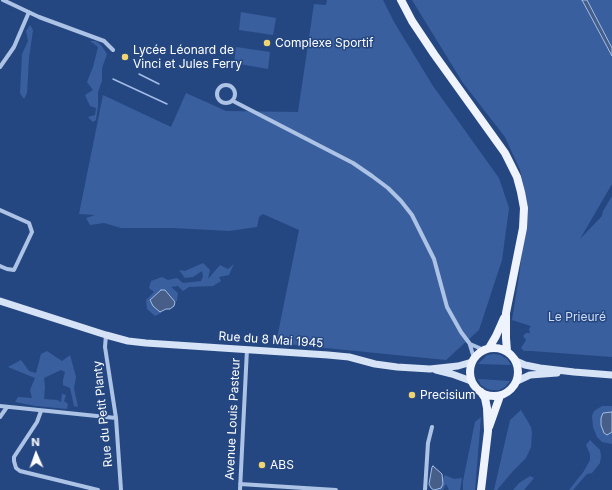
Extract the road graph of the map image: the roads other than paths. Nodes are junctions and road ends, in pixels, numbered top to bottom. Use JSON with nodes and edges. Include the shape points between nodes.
{"nodes":[{"id":1,"x":3,"y":0,"type":"edge"},
{"id":2,"x":401,"y":0,"type":"edge"},
{"id":3,"x":29,"y":12,"type":"junction"},
{"id":4,"x":113,"y":50,"type":"dead end"},
{"id":5,"x":0,"y":67,"type":"edge"},
{"id":6,"x":233,"y":100,"type":"junction"},
{"id":7,"x":0,"y":210,"type":"edge"},
{"id":8,"x":0,"y":266,"type":"edge"},
{"id":9,"x":0,"y":301,"type":"edge"},
{"id":10,"x":506,"y":313,"type":"junction"},
{"id":11,"x":108,"y":336,"type":"junction"},
{"id":12,"x":470,"y":344,"type":"junction"},
{"id":13,"x":247,"y":349,"type":"junction"},
{"id":14,"x":487,"y":349,"type":"junction"},
{"id":15,"x":507,"y":351,"type":"junction"},
{"id":16,"x":473,"y":360,"type":"junction"},
{"id":17,"x":516,"y":361,"type":"junction"},
{"id":18,"x":430,"y":369,"type":"junction"},
{"id":19,"x":574,"y":372,"type":"junction"},
{"id":20,"x":612,"y":375,"type":"edge"},
{"id":21,"x":472,"y":381,"type":"junction"},
{"id":22,"x":517,"y":381,"type":"junction"},
{"id":23,"x":481,"y":392,"type":"junction"},
{"id":24,"x":500,"y":396,"type":"junction"},
{"id":25,"x":0,"y":406,"type":"edge"},
{"id":26,"x":7,"y":407,"type":"junction"},
{"id":27,"x":41,"y":411,"type":"junction"},
{"id":28,"x":0,"y":417,"type":"edge"},
{"id":29,"x":116,"y":418,"type":"junction"},
{"id":30,"x":432,"y":427,"type":"dead end"},
{"id":31,"x":488,"y":431,"type":"junction"},
{"id":32,"x":240,"y":484,"type":"junction"},
{"id":33,"x":98,"y":490,"type":"edge"},
{"id":34,"x":121,"y":490,"type":"edge"},
{"id":35,"x":240,"y":490,"type":"edge"},
{"id":36,"x":336,"y":490,"type":"edge"},
{"id":37,"x":425,"y":490,"type":"edge"},
{"id":38,"x":482,"y":490,"type":"edge"}],
"edges":[{"from":1,"to":3,"type":"street"},
{"from":2,"to":10,"type":"main road","via":[[434,54],[505,153],[517,177],[524,208],[523,228]]},
{"from":3,"to":4,"type":"street","via":[[100,39]]},
{"from":3,"to":5,"type":"street","via":[[14,47]]},
{"from":6,"to":6,"type":"street","via":[[233,88],[228,85],[220,87],[218,99],[226,103]]},
{"from":6,"to":12,"type":"street","via":[[353,163],[388,188],[412,215],[434,259],[447,307]]},
{"from":7,"to":8,"type":"street","via":[[29,223],[32,232],[14,270]]},
{"from":9,"to":11,"type":"main road","name":"Rue du 8 Mai 1945"},
{"from":10,"to":14,"type":"main road"},
{"from":10,"to":15,"type":"main road"},
{"from":11,"to":13,"type":"main road","name":"Rue du 8 Mai 1945","via":[[146,343]]},
{"from":11,"to":29,"type":"street","name":"Rue du Petit Planty","via":[[105,347]]},
{"from":12,"to":14,"type":"street"},
{"from":12,"to":16,"type":"street"},
{"from":13,"to":18,"type":"main road","name":"Rue du 8 Mai 1945","via":[[349,357],[391,367]]},
{"from":13,"to":32,"type":"street","name":"Avenue Louis Pasteur"},
{"from":14,"to":15,"type":"main road","via":[[500,348]]},
{"from":14,"to":16,"type":"main road"},
{"from":15,"to":17,"type":"main road"},
{"from":16,"to":18,"type":"main road","via":[[458,366]]},
{"from":16,"to":21,"type":"main road","via":[[470,371]]},
{"from":17,"to":19,"type":"main road","via":[[531,366]]},
{"from":17,"to":22,"type":"main road"},
{"from":18,"to":21,"type":"main road"},
{"from":19,"to":20,"type":"main road"},
{"from":19,"to":22,"type":"main road","via":[[530,375]]},
{"from":21,"to":23,"type":"main road"},
{"from":22,"to":24,"type":"main road","via":[[509,391]]},
{"from":23,"to":24,"type":"main road"},
{"from":23,"to":31,"type":"main road","via":[[487,408]]},
{"from":24,"to":31,"type":"main road"},
{"from":25,"to":26,"type":"street"},
{"from":26,"to":27,"type":"street"},
{"from":26,"to":28,"type":"street"},
{"from":27,"to":29,"type":"street"},
{"from":27,"to":33,"type":"street","via":[[37,422],[14,457],[16,468]]},
{"from":29,"to":34,"type":"street","name":"Rue du Petit Planty"},
{"from":30,"to":37,"type":"street","via":[[428,443]]},
{"from":31,"to":38,"type":"main road"},
{"from":32,"to":35,"type":"street","name":"Avenue Louis Pasteur"},
{"from":32,"to":36,"type":"street"}]}
